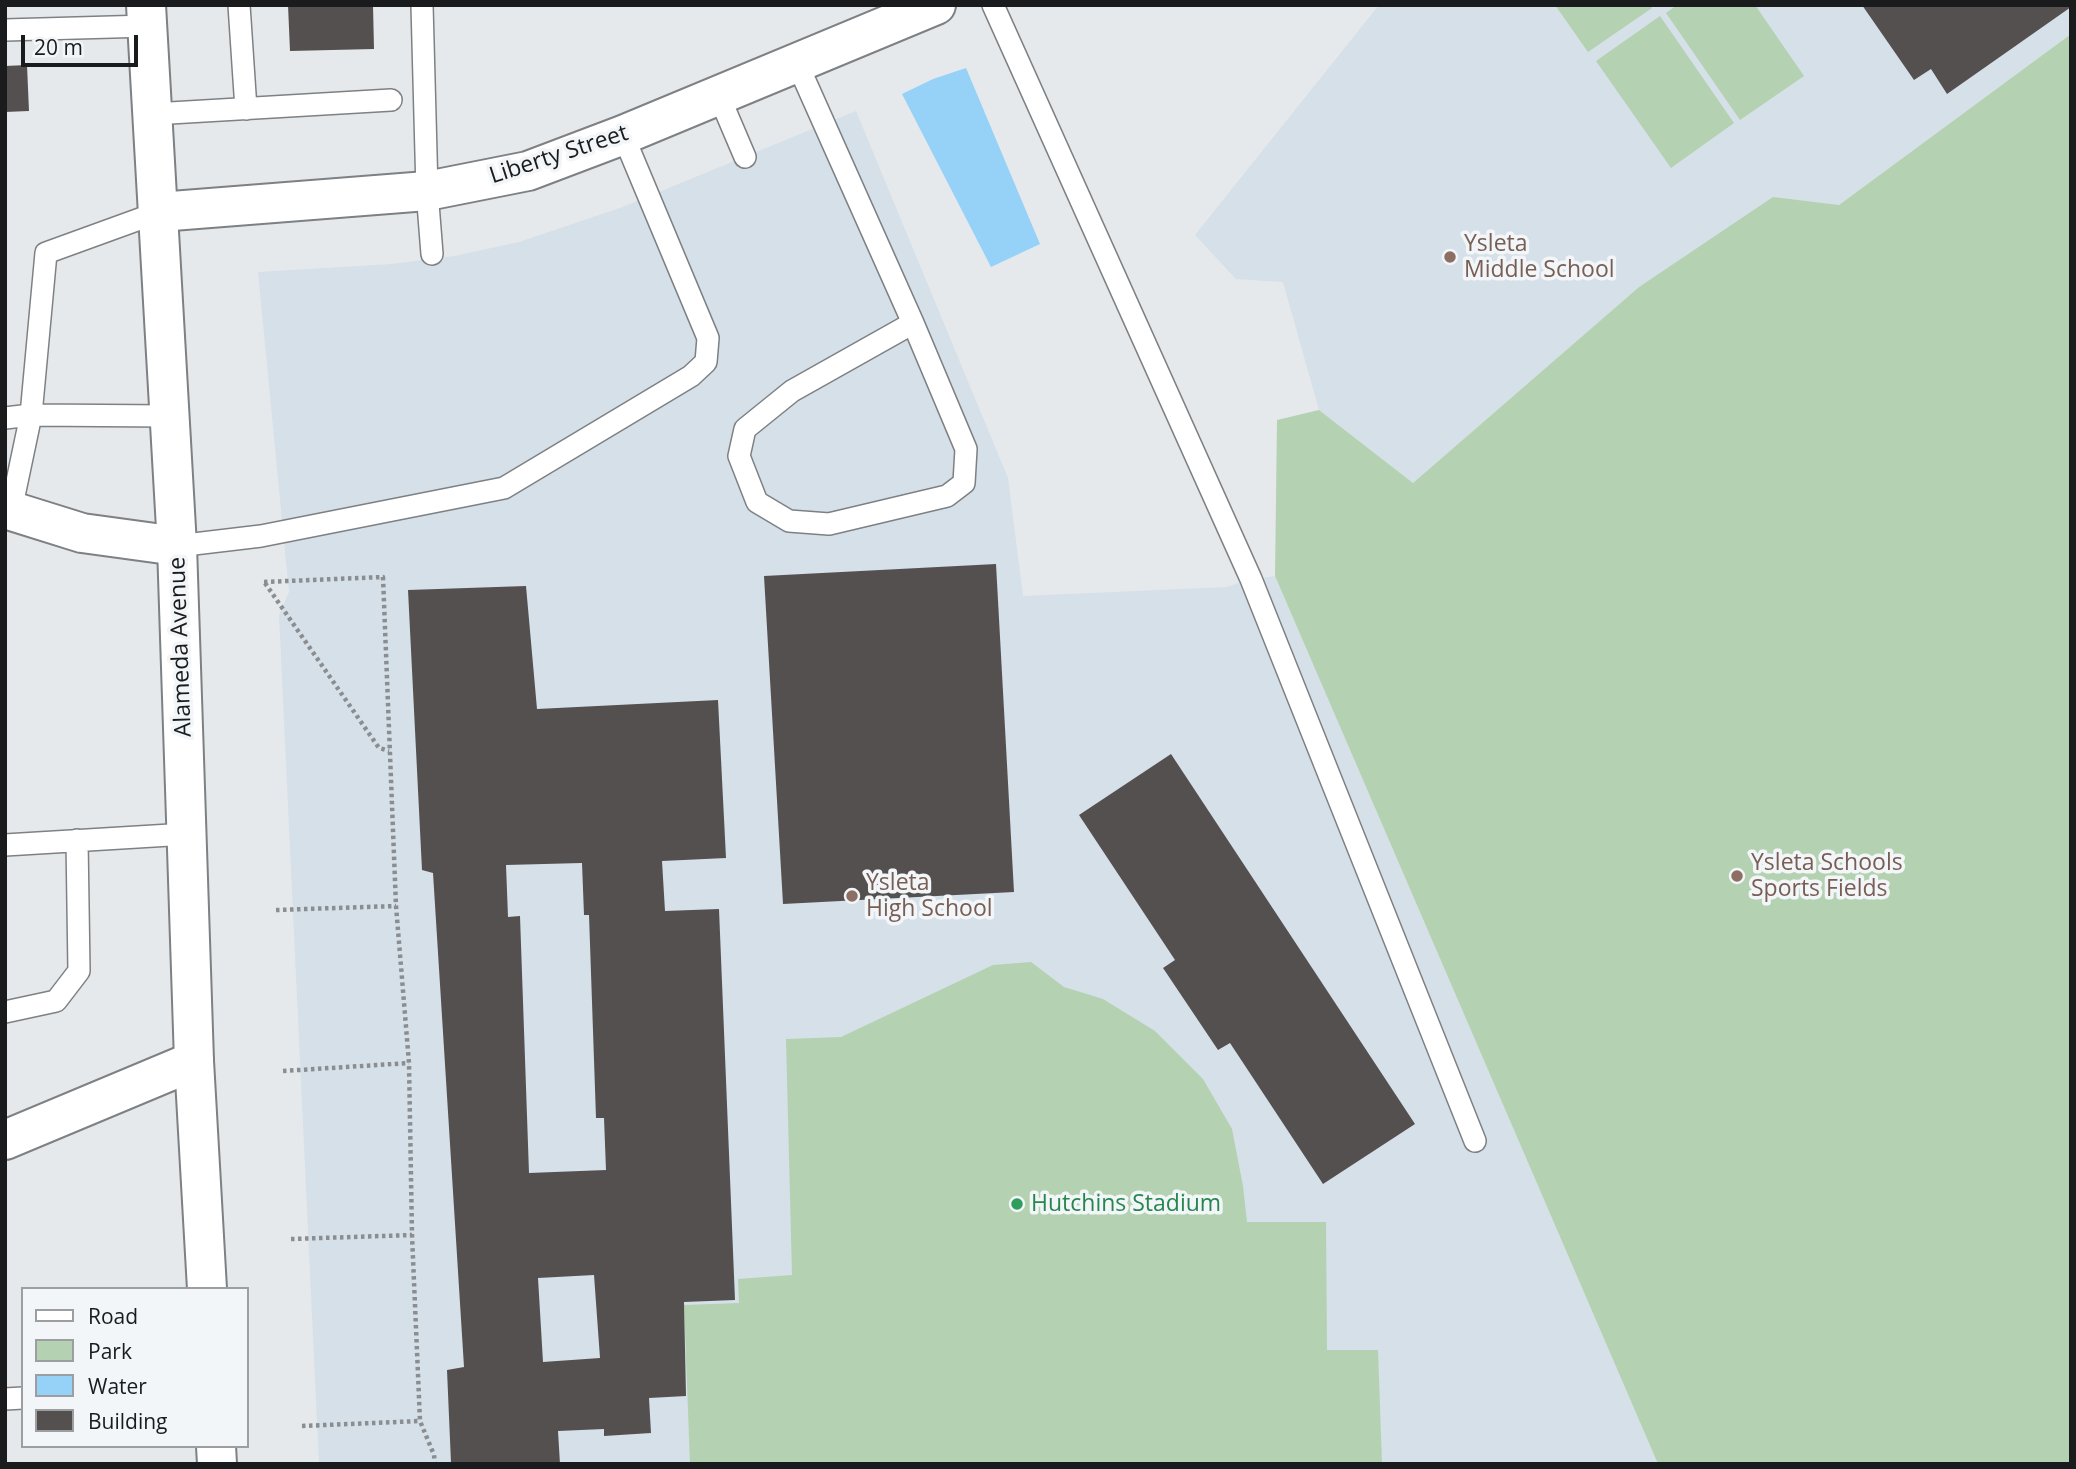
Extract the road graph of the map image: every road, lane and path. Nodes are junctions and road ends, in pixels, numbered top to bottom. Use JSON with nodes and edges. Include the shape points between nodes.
{"nodes":[{"id":1,"x":239,"y":5,"type":"edge"},
{"id":2,"x":422,"y":5,"type":"edge"},
{"id":3,"x":936,"y":5,"type":"edge"},
{"id":4,"x":993,"y":5,"type":"edge"},
{"id":5,"x":147,"y":16,"type":"edge"},
{"id":6,"x":5,"y":30,"type":"edge"},
{"id":7,"x":797,"y":63,"type":"junction"},
{"id":8,"x":719,"y":96,"type":"junction"},
{"id":9,"x":391,"y":100,"type":"dead end"},
{"id":10,"x":246,"y":109,"type":"junction"},
{"id":11,"x":153,"y":114,"type":"junction"},
{"id":12,"x":623,"y":135,"type":"junction"},
{"id":13,"x":744,"y":157,"type":"dead end"},
{"id":14,"x":427,"y":191,"type":"junction"},
{"id":15,"x":159,"y":212,"type":"junction"},
{"id":16,"x":432,"y":254,"type":"dead end"},
{"id":17,"x":913,"y":323,"type":"junction"},
{"id":18,"x":31,"y":415,"type":"junction"},
{"id":19,"x":171,"y":416,"type":"junction"},
{"id":20,"x":5,"y":418,"type":"edge"},
{"id":21,"x":8,"y":510,"type":"edge"},
{"id":22,"x":177,"y":546,"type":"junction"},
{"id":23,"x":389,"y":751,"type":"junction"},
{"id":24,"x":187,"y":834,"type":"junction"},
{"id":25,"x":77,"y":840,"type":"junction"},
{"id":26,"x":5,"y":845,"type":"edge"},
{"id":27,"x":396,"y":906,"type":"junction"},
{"id":28,"x":276,"y":910,"type":"dead end"},
{"id":29,"x":5,"y":1012,"type":"edge"},
{"id":30,"x":194,"y":1061,"type":"junction"},
{"id":31,"x":409,"y":1063,"type":"junction"},
{"id":32,"x":283,"y":1071,"type":"dead end"},
{"id":33,"x":5,"y":1140,"type":"edge"},
{"id":34,"x":1475,"y":1141,"type":"dead end"},
{"id":35,"x":412,"y":1236,"type":"junction"},
{"id":36,"x":292,"y":1239,"type":"dead end"},
{"id":37,"x":207,"y":1287,"type":"edge"},
{"id":38,"x":420,"y":1422,"type":"junction"},
{"id":39,"x":302,"y":1426,"type":"dead end"},
{"id":40,"x":435,"y":1464,"type":"edge"}],
"edges":[{"from":1,"to":10,"type":"lane"},
{"from":2,"to":14,"type":"lane"},
{"from":3,"to":7,"type":"main road","name":"Liberty Street"},
{"from":4,"to":34,"type":"lane","via":[[1251,579]]},
{"from":5,"to":6,"type":"lane"},
{"from":5,"to":11,"type":"main road","name":"Alameda Avenue"},
{"from":7,"to":8,"type":"main road","name":"Liberty Street"},
{"from":7,"to":17,"type":"lane"},
{"from":8,"to":12,"type":"main road","name":"Liberty Street"},
{"from":8,"to":13,"type":"lane"},
{"from":9,"to":10,"type":"lane"},
{"from":10,"to":11,"type":"lane"},
{"from":11,"to":15,"type":"main road","name":"Alameda Avenue"},
{"from":12,"to":14,"type":"main road","name":"Liberty Street","via":[[528,171]]},
{"from":12,"to":22,"type":"lane","via":[[708,338],[706,362],[691,376],[504,488],[261,536]]},
{"from":14,"to":15,"type":"main road","name":"Liberty Street"},
{"from":14,"to":16,"type":"lane"},
{"from":15,"to":18,"type":"lane","via":[[46,253]]},
{"from":15,"to":19,"type":"main road","name":"Alameda Avenue"},
{"from":17,"to":17,"type":"lane","via":[[792,391],[745,429],[739,456],[757,502],[789,521],[830,524],[947,496],[964,483],[966,449]]},
{"from":18,"to":19,"type":"lane"},
{"from":18,"to":20,"type":"lane"},
{"from":18,"to":21,"type":"lane"},
{"from":19,"to":22,"type":"main road","name":"Alameda Avenue"},
{"from":21,"to":22,"type":"main road","via":[[82,533]]},
{"from":22,"to":24,"type":"main road","name":"Alameda Avenue"},
{"from":23,"to":23,"type":"path","via":[[379,748],[264,582],[383,577]]},
{"from":23,"to":27,"type":"path"},
{"from":24,"to":25,"type":"lane"},
{"from":24,"to":30,"type":"main road","name":"Alameda Avenue"},
{"from":25,"to":26,"type":"lane"},
{"from":25,"to":29,"type":"lane","via":[[79,971],[56,1001]]},
{"from":27,"to":28,"type":"path"},
{"from":27,"to":31,"type":"path"},
{"from":30,"to":33,"type":"main road"},
{"from":30,"to":37,"type":"main road","name":"Alameda Avenue"},
{"from":31,"to":32,"type":"path"},
{"from":31,"to":35,"type":"path"},
{"from":35,"to":36,"type":"path"},
{"from":35,"to":38,"type":"path"},
{"from":38,"to":39,"type":"path"},
{"from":38,"to":40,"type":"path"}]}
